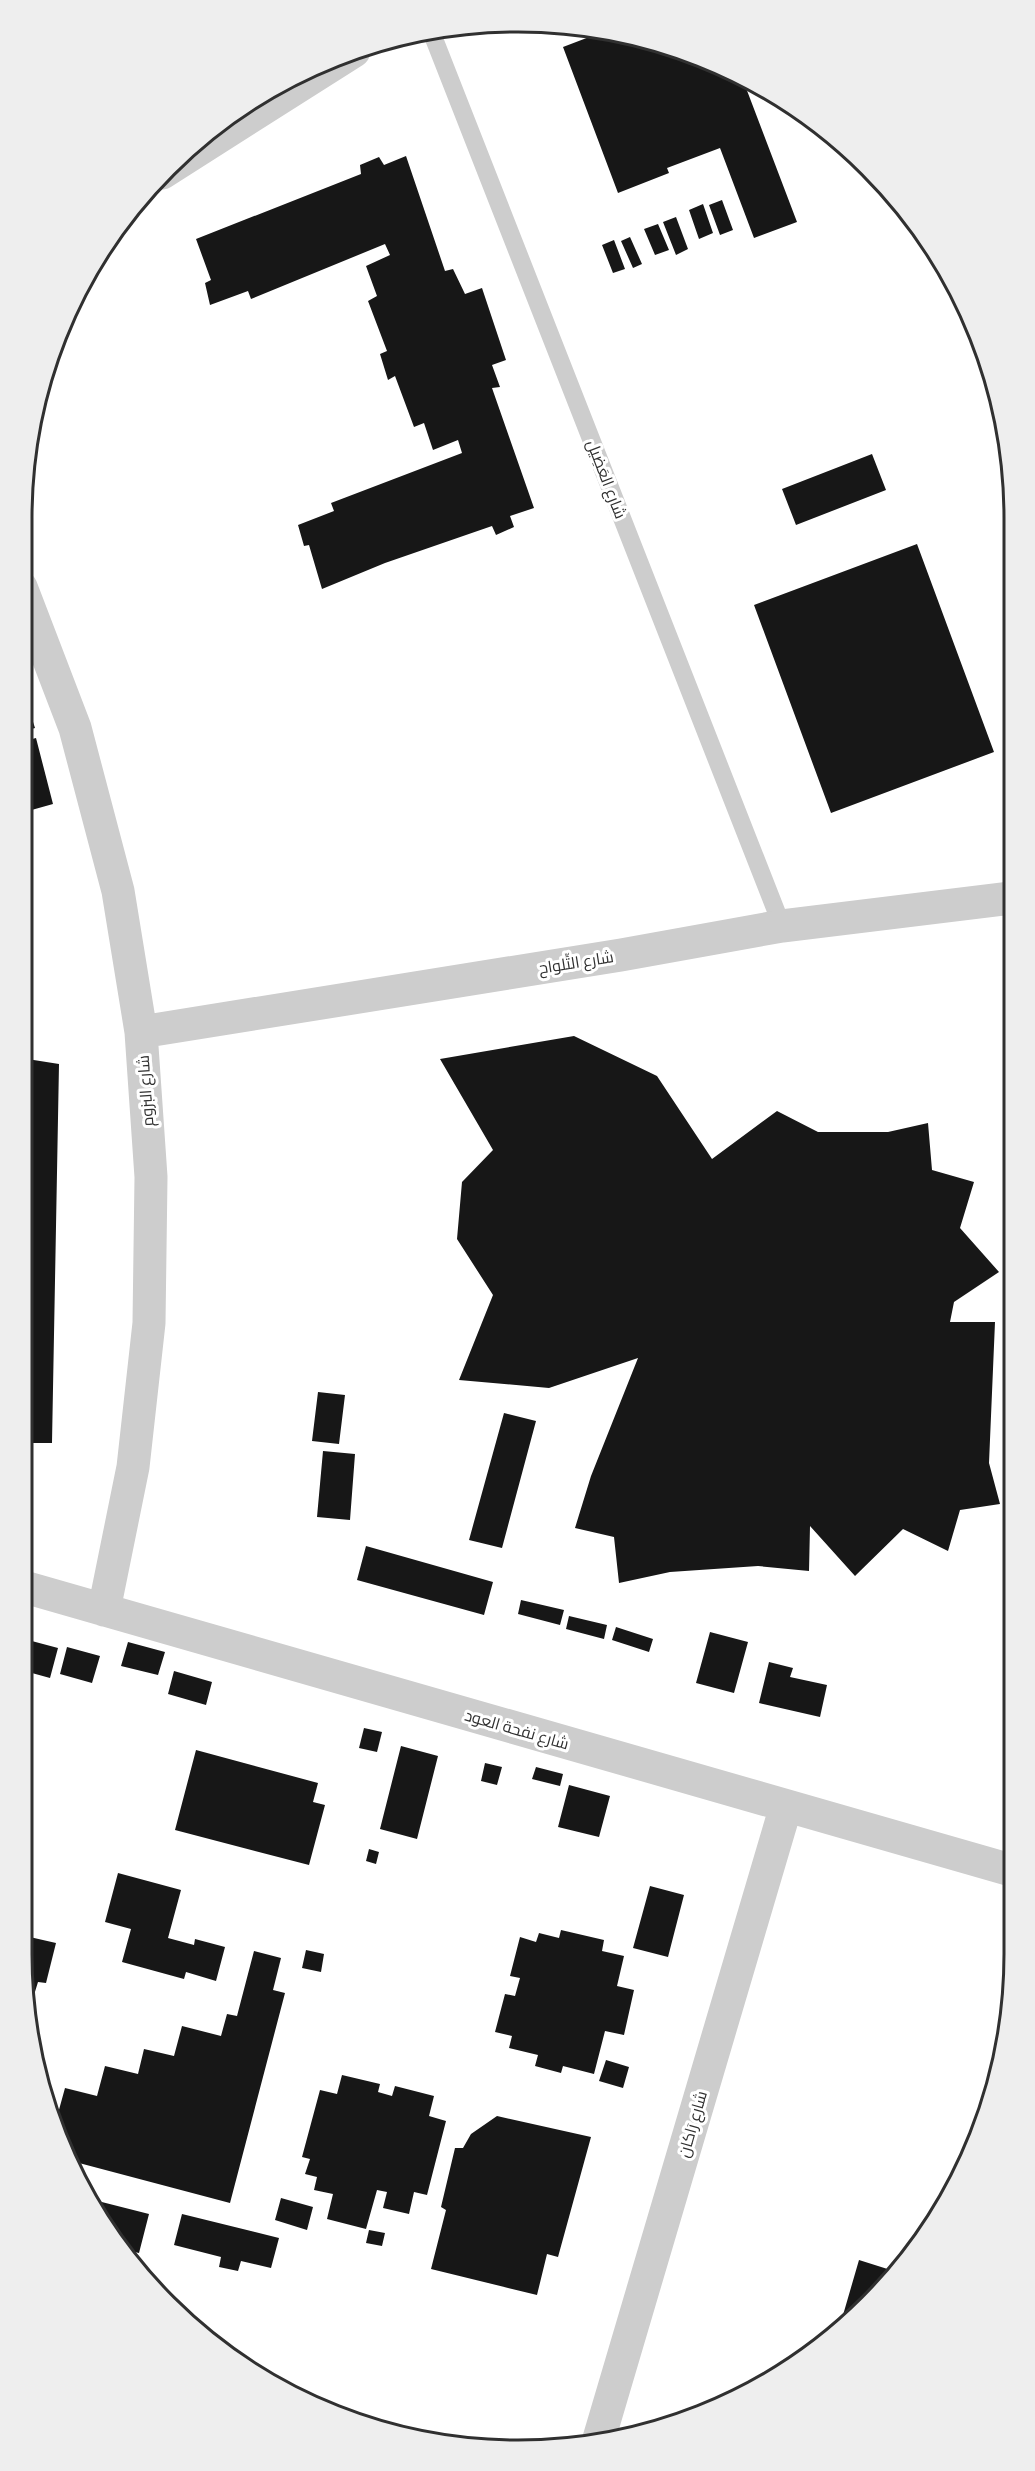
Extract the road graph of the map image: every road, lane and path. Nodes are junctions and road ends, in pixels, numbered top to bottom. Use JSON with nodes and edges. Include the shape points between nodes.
{"nodes":[{"id":1,"x":434,"y":39,"type":"edge"},
{"id":2,"x":312,"y":78,"type":"edge"},
{"id":3,"x":205,"y":146,"type":"edge"},
{"id":4,"x":32,"y":616,"type":"edge"},
{"id":5,"x":1004,"y":899,"type":"edge"},
{"id":6,"x":782,"y":926,"type":"junction"},
{"id":7,"x":141,"y":1032,"type":"junction"},
{"id":8,"x":32,"y":1589,"type":"edge"},
{"id":9,"x":104,"y":1610,"type":"junction"},
{"id":10,"x":786,"y":1806,"type":"junction"},
{"id":11,"x":1004,"y":1868,"type":"edge"},
{"id":12,"x":601,"y":2432,"type":"edge"}],
"edges":[{"from":1,"to":6,"type":"lane","name":"شارع العَضِيل"},
{"from":2,"to":3,"type":"street"},
{"from":4,"to":7,"type":"street","name":"شارع البزوم","via":[[78,738],[118,891]]},
{"from":5,"to":6,"type":"street","name":"شارع التِّلواح"},
{"from":6,"to":7,"type":"street","name":"شارع التِّلواح"},
{"from":7,"to":9,"type":"street","name":"شارع البزوم","via":[[151,1177],[149,1323],[133,1467]]},
{"from":8,"to":9,"type":"street","name":"شارع نفحة العود"},
{"from":9,"to":10,"type":"street","name":"شارع نفحة العود"},
{"from":10,"to":11,"type":"street","name":"شارع نفحة العود"},
{"from":10,"to":12,"type":"street","name":"شارع رَاكان"}]}
